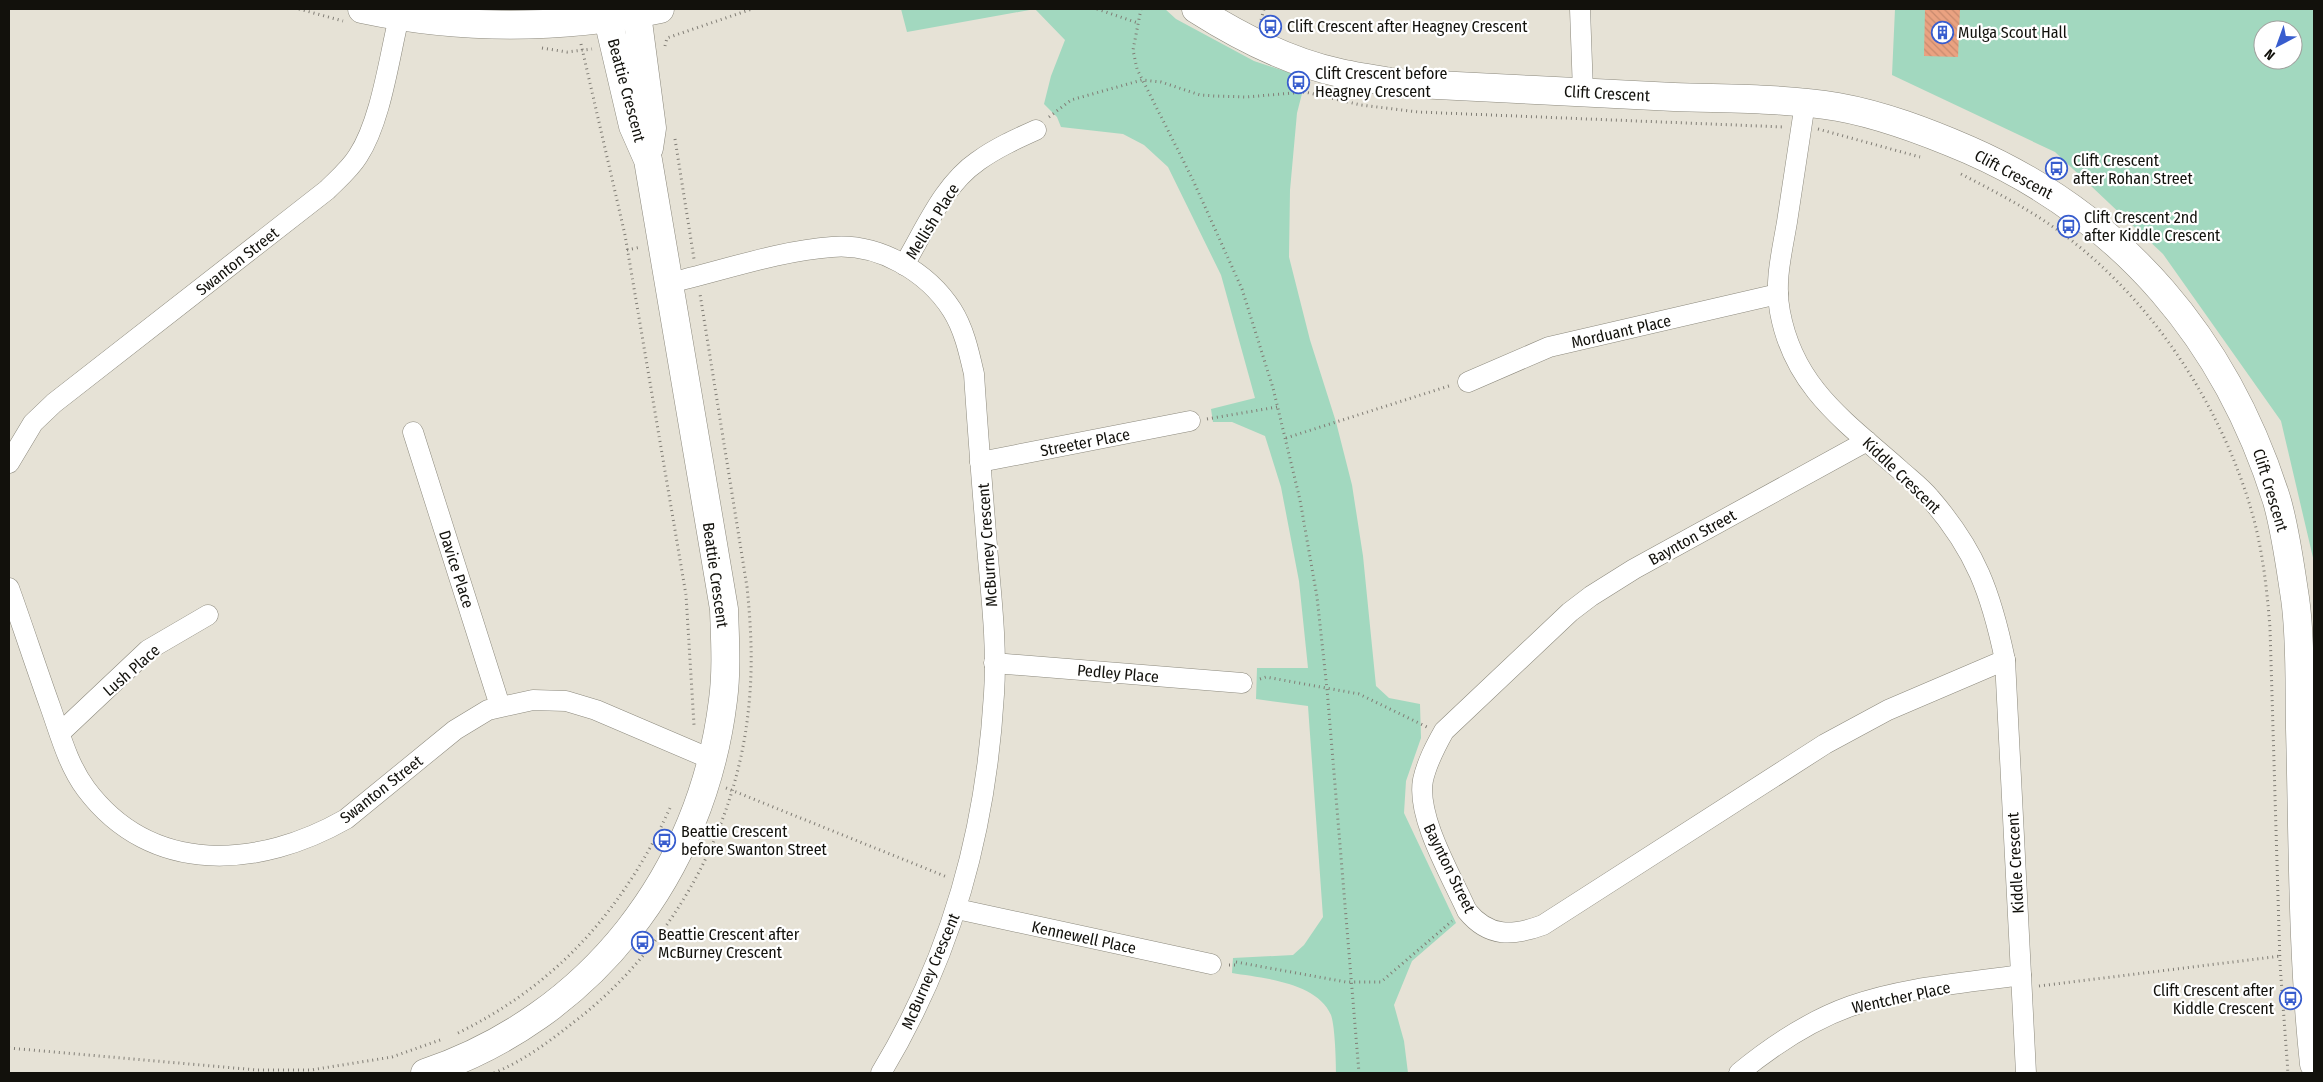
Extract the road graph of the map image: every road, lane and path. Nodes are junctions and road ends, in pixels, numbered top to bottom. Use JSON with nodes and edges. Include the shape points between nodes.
{"nodes":[{"id":1,"x":362,"y":9,"type":"edge"},
{"id":2,"x":752,"y":9,"type":"edge"},
{"id":3,"x":1097,"y":9,"type":"edge"},
{"id":4,"x":1141,"y":9,"type":"edge"},
{"id":5,"x":1196,"y":9,"type":"edge"},
{"id":6,"x":1264,"y":9,"type":"edge"},
{"id":7,"x":1580,"y":9,"type":"edge"},
{"id":8,"x":648,"y":11,"type":"edge"},
{"id":9,"x":399,"y":16,"type":"junction"},
{"id":10,"x":608,"y":19,"type":"junction"},
{"id":11,"x":1261,"y":21,"type":"dead end"},
{"id":12,"x":1138,"y":23,"type":"junction"},
{"id":13,"x":663,"y":53,"type":"dead end"},
{"id":14,"x":1583,"y":92,"type":"junction"},
{"id":15,"x":1805,"y":103,"type":"junction"},
{"id":16,"x":673,"y":130,"type":"dead end"},
{"id":17,"x":1036,"y":130,"type":"dead end"},
{"id":18,"x":1816,"y":136,"type":"dead end"},
{"id":19,"x":1924,"y":158,"type":"dead end"},
{"id":20,"x":648,"y":160,"type":"junction"},
{"id":21,"x":1958,"y":172,"type":"dead end"},
{"id":22,"x":691,"y":239,"type":"dead end"},
{"id":23,"x":904,"y":265,"type":"junction"},
{"id":24,"x":669,"y":283,"type":"junction"},
{"id":25,"x":703,"y":287,"type":"dead end"},
{"id":26,"x":1778,"y":294,"type":"junction"},
{"id":27,"x":1468,"y":382,"type":"joint"},
{"id":28,"x":1278,"y":406,"type":"junction"},
{"id":29,"x":1190,"y":421,"type":"joint"},
{"id":30,"x":413,"y":432,"type":"dead end"},
{"id":31,"x":1286,"y":438,"type":"junction"},
{"id":32,"x":1866,"y":441,"type":"junction"},
{"id":33,"x":9,"y":459,"type":"edge"},
{"id":34,"x":980,"y":462,"type":"junction"},
{"id":35,"x":9,"y":588,"type":"edge"},
{"id":36,"x":208,"y":615,"type":"dead end"},
{"id":37,"x":2005,"y":660,"type":"junction"},
{"id":38,"x":994,"y":663,"type":"junction"},
{"id":39,"x":1242,"y":683,"type":"joint"},
{"id":40,"x":1328,"y":689,"type":"junction"},
{"id":41,"x":500,"y":706,"type":"junction"},
{"id":42,"x":1444,"y":731,"type":"junction"},
{"id":43,"x":60,"y":733,"type":"junction"},
{"id":44,"x":710,"y":770,"type":"junction"},
{"id":45,"x":732,"y":790,"type":"junction"},
{"id":46,"x":964,"y":884,"type":"junction"},
{"id":47,"x":957,"y":909,"type":"junction"},
{"id":48,"x":1467,"y":910,"type":"junction"},
{"id":49,"x":2307,"y":953,"type":"junction"},
{"id":50,"x":2280,"y":956,"type":"junction"},
{"id":51,"x":1211,"y":964,"type":"joint"},
{"id":52,"x":2021,"y":981,"type":"junction"},
{"id":53,"x":1352,"y":983,"type":"junction"},
{"id":54,"x":2314,"y":1064,"type":"edge"},
{"id":55,"x":456,"y":1068,"type":"edge"},
{"id":56,"x":425,"y":1073,"type":"edge"},
{"id":57,"x":494,"y":1073,"type":"edge"},
{"id":58,"x":881,"y":1073,"type":"edge"},
{"id":59,"x":1358,"y":1073,"type":"edge"},
{"id":60,"x":1739,"y":1073,"type":"edge"},
{"id":61,"x":2026,"y":1073,"type":"edge"},
{"id":62,"x":2288,"y":1073,"type":"edge"}],
"edges":[{"from":1,"to":9,"type":"street"},
{"from":2,"to":13,"type":"path","via":[[667,38]]},
{"from":3,"to":12,"type":"path"},
{"from":4,"to":12,"type":"path"},
{"from":5,"to":14,"type":"street","name":"Clift Crescent","via":[[1228,29],[1282,54],[1338,73],[1396,83]]},
{"from":6,"to":11,"type":"path"},
{"from":7,"to":14,"type":"street"},
{"from":8,"to":10,"type":"street"},
{"from":8,"to":20,"type":"street","name":"Beattie Crescent","via":[[652,128]]},
{"from":9,"to":10,"type":"street","via":[[503,26]]},
{"from":9,"to":33,"type":"street","name":"Swanton Street","via":[[373,126],[350,167],[328,190],[54,403],[34,423]]},
{"from":10,"to":20,"type":"street","name":"Beattie Crescent","via":[[634,126]]},
{"from":12,"to":28,"type":"path","via":[[1134,50],[1137,69],[1192,178],[1242,289]]},
{"from":14,"to":15,"type":"street","name":"Clift Crescent"},
{"from":15,"to":26,"type":"street","name":"Kiddle Crescent"},
{"from":15,"to":49,"type":"street","name":"Clift Crescent","via":[[1873,115],[1936,136],[2046,188],[2089,219],[2143,268],[2185,318],[2223,376],[2254,438],[2286,536],[2296,605]]},
{"from":16,"to":22,"type":"path"},
{"from":17,"to":23,"type":"street","name":"Mellish Place","via":[[976,162],[956,181]]},
{"from":18,"to":19,"type":"path","via":[[1821,130]]},
{"from":20,"to":24,"type":"street","name":"Beattie Crescent"},
{"from":21,"to":50,"type":"path","via":[[2056,229],[2138,303],[2212,410],[2238,471],[2259,543],[2270,628]]},
{"from":23,"to":24,"type":"street","name":"McBurney Crescent","via":[[878,253],[834,247],[802,250]]},
{"from":23,"to":34,"type":"street","name":"McBurney Crescent","via":[[931,284],[952,310],[966,340],[974,374]]},
{"from":24,"to":44,"type":"street","name":"Beattie Crescent","via":[[724,609],[724,685]]},
{"from":25,"to":45,"type":"path","via":[[700,294],[751,626],[749,705]]},
{"from":26,"to":27,"type":"street","name":"Morduant Place","via":[[1549,347]]},
{"from":26,"to":32,"type":"street","name":"Kiddle Crescent","via":[[1788,345],[1803,375],[1822,401]]},
{"from":27,"to":31,"type":"path","via":[[1445,386]]},
{"from":28,"to":29,"type":"path"},
{"from":28,"to":31,"type":"path"},
{"from":29,"to":34,"type":"street","name":"Streeter Place"},
{"from":30,"to":41,"type":"street","name":"Davice Place"},
{"from":31,"to":40,"type":"path","via":[[1307,535]]},
{"from":32,"to":37,"type":"street","name":"Kiddle Crescent","via":[[1929,497],[1957,531],[1983,579],[1996,614]]},
{"from":32,"to":42,"type":"street","name":"Baynton Street","via":[[1591,596]]},
{"from":34,"to":38,"type":"street","name":"McBurney Crescent"},
{"from":35,"to":43,"type":"street","name":"Swanton Street"},
{"from":36,"to":43,"type":"street","name":"Lush Place","via":[[148,650]]},
{"from":37,"to":48,"type":"street","name":"Baynton Street","via":[[1888,710],[1825,744],[1543,925],[1510,934],[1490,930]]},
{"from":37,"to":52,"type":"street","name":"Kiddle Crescent"},
{"from":38,"to":39,"type":"street","name":"Pedley Place"},
{"from":38,"to":46,"type":"street","name":"McBurney Crescent","via":[[985,786]]},
{"from":39,"to":40,"type":"path","via":[[1266,678]]},
{"from":40,"to":42,"type":"path","via":[[1359,694],[1434,731]]},
{"from":40,"to":53,"type":"path"},
{"from":41,"to":43,"type":"street","name":"Swanton Street","via":[[455,730],[346,819],[289,846],[229,856],[173,850],[124,826],[86,788],[68,756]]},
{"from":41,"to":44,"type":"street","name":"Swanton Street","via":[[534,700],[566,701],[596,710]]},
{"from":42,"to":48,"type":"street","name":"Baynton Street","via":[[1430,755],[1422,795],[1426,819]]},
{"from":44,"to":45,"type":"path"},
{"from":44,"to":55,"type":"street","name":"Beattie Crescent","via":[[698,809],[677,856],[651,901],[620,942],[584,980],[544,1012]]},
{"from":45,"to":46,"type":"path"},
{"from":45,"to":57,"type":"path","via":[[719,829],[685,897],[639,960],[586,1013],[527,1056]]},
{"from":46,"to":47,"type":"street","name":"McBurney Crescent"},
{"from":47,"to":51,"type":"street","name":"Kennewell Place"},
{"from":47,"to":58,"type":"street","name":"McBurney Crescent","via":[[916,1011]]},
{"from":48,"to":53,"type":"path","via":[[1381,982]]},
{"from":49,"to":50,"type":"path"},
{"from":49,"to":54,"type":"street","name":"Clift Crescent"},
{"from":50,"to":52,"type":"path"},
{"from":50,"to":62,"type":"path"},
{"from":51,"to":53,"type":"path","via":[[1236,966],[1236,962]]},
{"from":52,"to":60,"type":"street","name":"Wentcher Place","via":[[1916,990],[1849,1007],[1806,1026]]},
{"from":52,"to":61,"type":"street","name":"Kiddle Crescent"},
{"from":53,"to":59,"type":"path"},
{"from":55,"to":56,"type":"street","name":"Beattie Crescent"}]}
